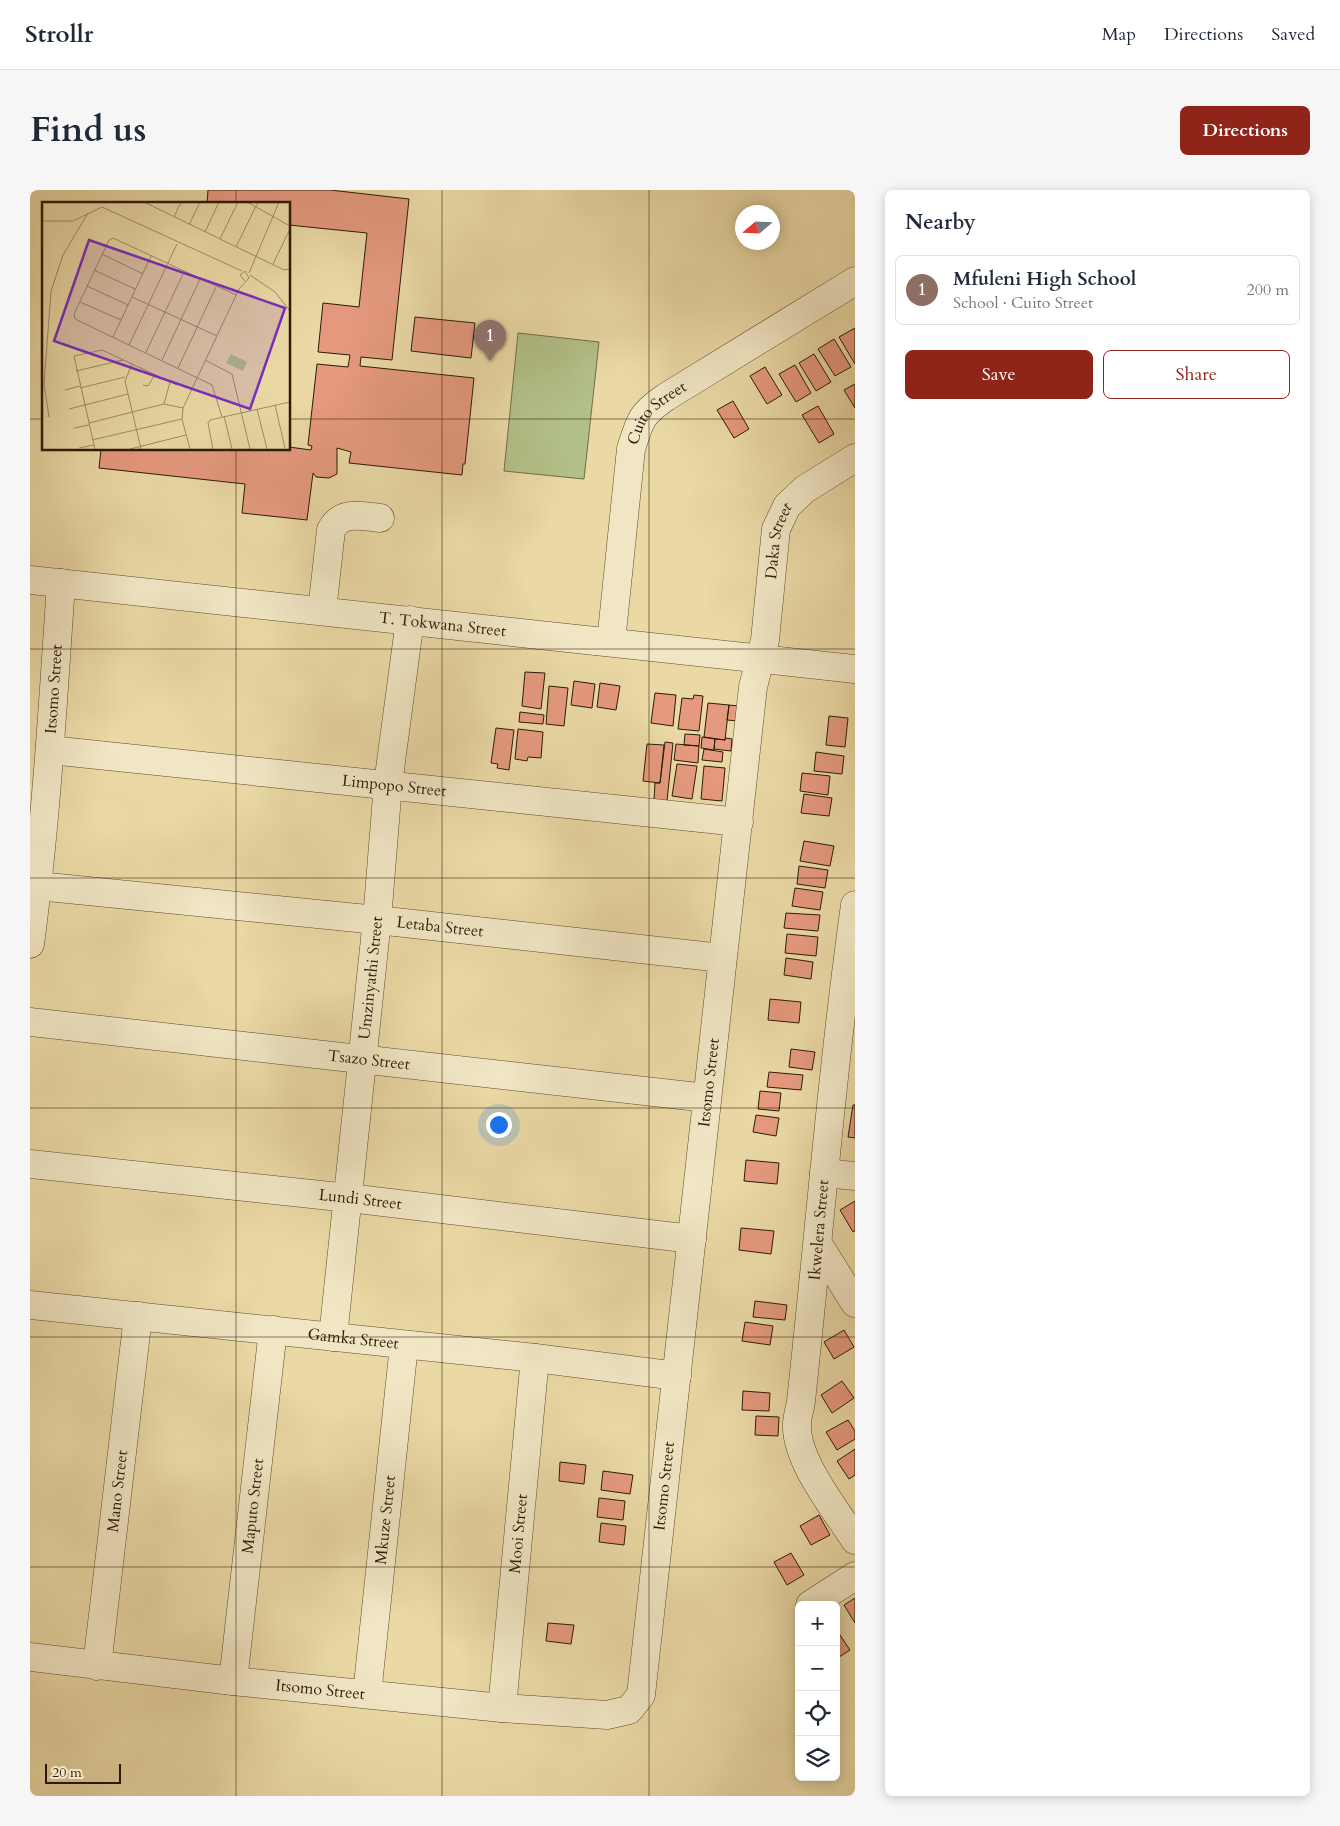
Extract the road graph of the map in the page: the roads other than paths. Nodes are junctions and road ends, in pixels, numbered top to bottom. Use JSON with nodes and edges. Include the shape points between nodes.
{"nodes":[{"id":1,"x":855,"y":281,"type":"edge"},
{"id":2,"x":855,"y":458,"type":"edge"},
{"id":3,"x":380,"y":518,"type":"dead end"},
{"id":4,"x":30,"y":580,"type":"edge"},
{"id":5,"x":61,"y":583,"type":"junction"},
{"id":6,"x":322,"y":611,"type":"junction"},
{"id":7,"x":410,"y":620,"type":"junction"},
{"id":8,"x":610,"y":642,"type":"junction"},
{"id":9,"x":761,"y":659,"type":"junction"},
{"id":10,"x":855,"y":669,"type":"edge"},
{"id":11,"x":50,"y":750,"type":"junction"},
{"id":12,"x":388,"y":784,"type":"junction"},
{"id":13,"x":739,"y":822,"type":"junction"},
{"id":14,"x":38,"y":886,"type":"junction"},
{"id":15,"x":855,"y":906,"type":"edge"},
{"id":16,"x":377,"y":920,"type":"junction"},
{"id":17,"x":30,"y":944,"type":"edge"},
{"id":18,"x":722,"y":958,"type":"junction"},
{"id":19,"x":850,"y":976,"type":"edge"},
{"id":20,"x":30,"y":1022,"type":"edge"},
{"id":21,"x":363,"y":1059,"type":"junction"},
{"id":22,"x":708,"y":1098,"type":"junction"},
{"id":23,"x":30,"y":1164,"type":"edge"},
{"id":24,"x":824,"y":1172,"type":"junction"},
{"id":25,"x":855,"y":1176,"type":"edge"},
{"id":26,"x":349,"y":1198,"type":"junction"},
{"id":27,"x":692,"y":1239,"type":"junction"},
{"id":28,"x":818,"y":1244,"type":"junction"},
{"id":29,"x":855,"y":1303,"type":"edge"},
{"id":30,"x":30,"y":1305,"type":"edge"},
{"id":31,"x":138,"y":1316,"type":"junction"},
{"id":32,"x":273,"y":1330,"type":"junction"},
{"id":33,"x":333,"y":1337,"type":"junction"},
{"id":34,"x":404,"y":1345,"type":"junction"},
{"id":35,"x":535,"y":1358,"type":"junction"},
{"id":36,"x":677,"y":1376,"type":"junction"},
{"id":37,"x":855,"y":1540,"type":"edge"},
{"id":38,"x":855,"y":1576,"type":"edge"},
{"id":39,"x":816,"y":1601,"type":"edge"},
{"id":40,"x":30,"y":1657,"type":"edge"},
{"id":41,"x":97,"y":1666,"type":"junction"},
{"id":42,"x":233,"y":1681,"type":"junction"},
{"id":43,"x":367,"y":1694,"type":"junction"},
{"id":44,"x":502,"y":1708,"type":"junction"}],
"edges":[{"from":1,"to":8,"type":"street","name":"Cuito Street","via":[[666,397],[649,409],[639,423],[630,449]]},
{"from":2,"to":9,"type":"street","name":"Daka Street","via":[[805,489],[787,506],[776,529]]},
{"from":3,"to":6,"type":"street","via":[[346,516],[330,530]]},
{"from":4,"to":5,"type":"street","name":"T. Tokwana Street"},
{"from":5,"to":6,"type":"street","name":"T. Tokwana Street"},
{"from":5,"to":11,"type":"street","name":"Itsomo Street"},
{"from":6,"to":7,"type":"street","name":"T. Tokwana Street"},
{"from":7,"to":8,"type":"street","name":"T. Tokwana Street"},
{"from":7,"to":12,"type":"street","name":"Umzinyathi Street"},
{"from":8,"to":9,"type":"street","name":"T. Tokwana Street"},
{"from":9,"to":10,"type":"street","name":"T. Tokwana Street"},
{"from":9,"to":13,"type":"street","name":"Itsomo Street","via":[[754,679]]},
{"from":11,"to":12,"type":"street","name":"Limpopo Street"},
{"from":11,"to":14,"type":"street","name":"Itsomo Street"},
{"from":12,"to":13,"type":"street","name":"Limpopo Street"},
{"from":12,"to":16,"type":"street","name":"Umzinyathi Street"},
{"from":13,"to":18,"type":"street","name":"Itsomo Street"},
{"from":14,"to":16,"type":"street","name":"Letaba Street"},
{"from":14,"to":17,"type":"street","name":"Itsomo Street"},
{"from":15,"to":19,"type":"street","name":"Ikwelera Street"},
{"from":16,"to":18,"type":"street","name":"Letaba Street"},
{"from":16,"to":21,"type":"street","name":"Umzinyathi Street"},
{"from":18,"to":22,"type":"street","name":"Itsomo Street"},
{"from":19,"to":24,"type":"street","name":"Ikwelera Street"},
{"from":20,"to":21,"type":"street","name":"Tsazo Street"},
{"from":21,"to":22,"type":"street","name":"Tsazo Street"},
{"from":21,"to":26,"type":"street","name":"Umzinyathi Street"},
{"from":22,"to":27,"type":"street","name":"Itsomo Street"},
{"from":23,"to":26,"type":"street","name":"Lundi Street"},
{"from":24,"to":25,"type":"street"},
{"from":24,"to":28,"type":"street","name":"Ikwelera Street"},
{"from":26,"to":27,"type":"street","name":"Lundi Street"},
{"from":26,"to":33,"type":"street","name":"Umzinyathi Street"},
{"from":27,"to":36,"type":"street","name":"Itsomo Street"},
{"from":28,"to":29,"type":"street"},
{"from":28,"to":37,"type":"street","name":"Ikwelera Street","via":[[797,1425],[799,1443],[806,1462]]},
{"from":30,"to":31,"type":"street","name":"Gamka Street"},
{"from":31,"to":32,"type":"street","name":"Gamka Street"},
{"from":31,"to":41,"type":"street","name":"Mano Street"},
{"from":32,"to":33,"type":"street","name":"Gamka Street"},
{"from":32,"to":42,"type":"street","name":"Maputo Street"},
{"from":33,"to":34,"type":"street","name":"Gamka Street"},
{"from":34,"to":35,"type":"street","name":"Gamka Street"},
{"from":34,"to":43,"type":"street","name":"Mkuze Street"},
{"from":35,"to":36,"type":"street","name":"Gamka Street"},
{"from":35,"to":44,"type":"street","name":"Mooi Street"},
{"from":36,"to":44,"type":"street","name":"Itsomo Street","via":[[641,1695],[629,1710],[607,1715]]},
{"from":38,"to":39,"type":"street"},
{"from":40,"to":41,"type":"street","name":"Itsomo Street"},
{"from":41,"to":42,"type":"street","name":"Itsomo Street"},
{"from":42,"to":43,"type":"street","name":"Itsomo Street"},
{"from":43,"to":44,"type":"street","name":"Itsomo Street"}]}
